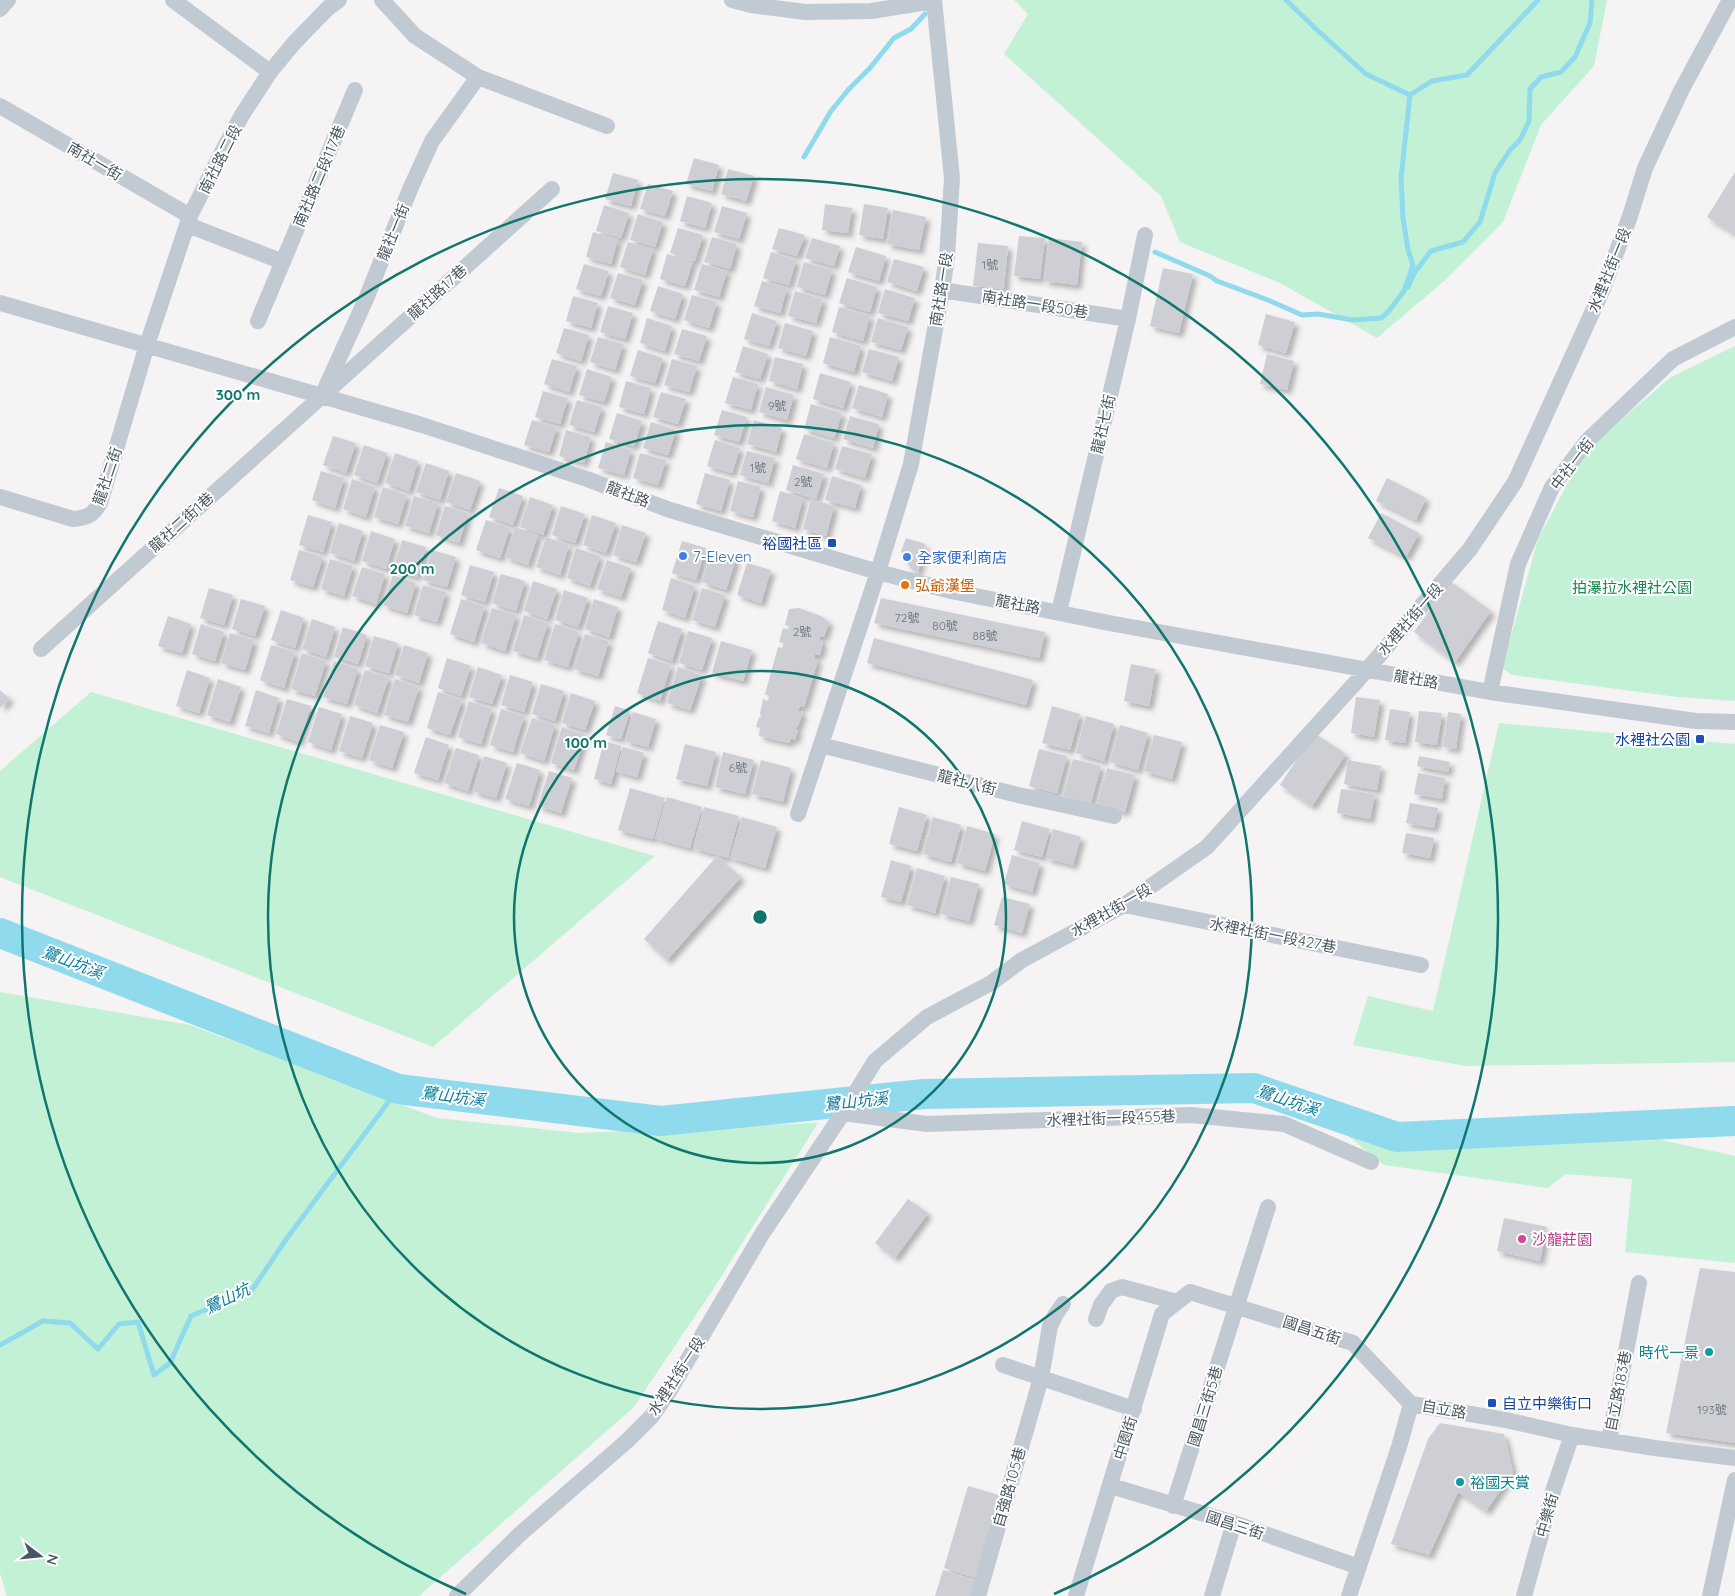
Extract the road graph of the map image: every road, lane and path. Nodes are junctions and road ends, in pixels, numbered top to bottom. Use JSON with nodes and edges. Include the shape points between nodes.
{"nodes":[{"id":1,"x":8,"y":0,"type":"edge"},
{"id":2,"x":173,"y":0,"type":"edge"},
{"id":3,"x":340,"y":0,"type":"edge"},
{"id":4,"x":382,"y":0,"type":"edge"},
{"id":5,"x":732,"y":0,"type":"edge"},
{"id":6,"x":934,"y":0,"type":"edge"},
{"id":7,"x":1730,"y":0,"type":"edge"},
{"id":8,"x":0,"y":9,"type":"edge"},
{"id":9,"x":270,"y":72,"type":"junction"},
{"id":10,"x":478,"y":77,"type":"junction"},
{"id":11,"x":355,"y":90,"type":"dead end"},
{"id":12,"x":0,"y":106,"type":"edge"},
{"id":13,"x":607,"y":126,"type":"dead end"},
{"id":14,"x":552,"y":189,"type":"dead end"},
{"id":15,"x":189,"y":221,"type":"junction"},
{"id":16,"x":1145,"y":235,"type":"dead end"},
{"id":17,"x":283,"y":262,"type":"junction"},
{"id":18,"x":942,"y":290,"type":"junction"},
{"id":19,"x":0,"y":303,"type":"edge"},
{"id":20,"x":1128,"y":318,"type":"junction"},
{"id":21,"x":258,"y":321,"type":"dead end"},
{"id":22,"x":1735,"y":327,"type":"edge"},
{"id":23,"x":147,"y":345,"type":"junction"},
{"id":24,"x":322,"y":396,"type":"junction"},
{"id":25,"x":0,"y":497,"type":"edge"},
{"id":26,"x":878,"y":572,"type":"junction"},
{"id":27,"x":1058,"y":612,"type":"junction"},
{"id":28,"x":41,"y":649,"type":"dead end"},
{"id":29,"x":1366,"y":670,"type":"junction"},
{"id":30,"x":1490,"y":692,"type":"junction"},
{"id":31,"x":1735,"y":722,"type":"edge"},
{"id":32,"x":821,"y":745,"type":"junction"},
{"id":33,"x":798,"y":814,"type":"dead end"},
{"id":34,"x":1114,"y":816,"type":"dead end"},
{"id":35,"x":1124,"y":906,"type":"junction"},
{"id":36,"x":1421,"y":965,"type":"dead end"},
{"id":37,"x":842,"y":1113,"type":"junction"},
{"id":38,"x":1371,"y":1162,"type":"dead end"},
{"id":39,"x":1268,"y":1207,"type":"dead end"},
{"id":40,"x":1639,"y":1283,"type":"dead end"},
{"id":41,"x":1183,"y":1297,"type":"junction"},
{"id":42,"x":1064,"y":1304,"type":"dead end"},
{"id":43,"x":1236,"y":1306,"type":"junction"},
{"id":44,"x":1096,"y":1318,"type":"dead end"},
{"id":45,"x":1003,"y":1365,"type":"dead end"},
{"id":46,"x":1040,"y":1378,"type":"junction"},
{"id":47,"x":1411,"y":1404,"type":"junction"},
{"id":48,"x":1134,"y":1409,"type":"junction"},
{"id":49,"x":1572,"y":1435,"type":"junction"},
{"id":50,"x":1609,"y":1441,"type":"junction"},
{"id":51,"x":1735,"y":1458,"type":"edge"},
{"id":52,"x":1735,"y":1480,"type":"edge"},
{"id":53,"x":1110,"y":1486,"type":"junction"},
{"id":54,"x":1174,"y":1506,"type":"junction"},
{"id":55,"x":1234,"y":1523,"type":"junction"},
{"id":56,"x":1359,"y":1567,"type":"junction"},
{"id":57,"x":457,"y":1596,"type":"edge"},
{"id":58,"x":978,"y":1596,"type":"edge"},
{"id":59,"x":1076,"y":1596,"type":"edge"},
{"id":60,"x":1212,"y":1596,"type":"edge"},
{"id":61,"x":1349,"y":1596,"type":"edge"},
{"id":62,"x":1524,"y":1596,"type":"edge"},
{"id":63,"x":1710,"y":1596,"type":"edge"}],
"edges":[{"from":1,"to":8,"type":"street"},
{"from":2,"to":9,"type":"street"},
{"from":3,"to":9,"type":"street","name":"南社路二段","via":[[321,15]]},
{"from":4,"to":10,"type":"street","via":[[415,36]]},
{"from":5,"to":6,"type":"street","via":[[805,12],[871,10]]},
{"from":6,"to":18,"type":"street","name":"南社路一段","via":[[952,178]]},
{"from":7,"to":29,"type":"street","name":"水裡社街一段","via":[[1681,91],[1645,168],[1602,291],[1515,482],[1470,549]]},
{"from":9,"to":15,"type":"street","name":"南社路二段","via":[[233,132]]},
{"from":10,"to":13,"type":"street"},
{"from":10,"to":24,"type":"street","name":"龍社一街","via":[[432,141]]},
{"from":11,"to":17,"type":"street","name":"南社路二段117巷"},
{"from":12,"to":15,"type":"street","name":"南社一街"},
{"from":14,"to":24,"type":"street","name":"龍社路17巷"},
{"from":15,"to":17,"type":"street"},
{"from":15,"to":23,"type":"street","name":"南社路二段"},
{"from":16,"to":20,"type":"street","name":"龍社七街"},
{"from":17,"to":21,"type":"street","name":"南社路二段117巷"},
{"from":18,"to":20,"type":"street","name":"南社路一段50巷"},
{"from":18,"to":26,"type":"street","name":"南社路一段","via":[[911,464]]},
{"from":19,"to":23,"type":"street"},
{"from":20,"to":27,"type":"street","name":"龍社七街"},
{"from":22,"to":30,"type":"street","name":"中社一街","via":[[1673,359],[1587,441],[1552,487],[1518,564]]},
{"from":23,"to":24,"type":"street"},
{"from":23,"to":25,"type":"street","name":"龍社二街","via":[[100,503],[94,512],[86,518],[73,519]]},
{"from":24,"to":26,"type":"street","name":"龍社路","via":[[587,479],[670,510]]},
{"from":24,"to":28,"type":"street","name":"龍社二街1巷"},
{"from":26,"to":27,"type":"street","name":"龍社路","via":[[950,591]]},
{"from":26,"to":32,"type":"street"},
{"from":27,"to":29,"type":"street","name":"龍社路"},
{"from":29,"to":30,"type":"street","name":"龍社路"},
{"from":29,"to":35,"type":"street","name":"水裡社街一段","via":[[1207,847]]},
{"from":30,"to":31,"type":"street","name":"龍社路","via":[[1696,721]]},
{"from":32,"to":33,"type":"street"},
{"from":32,"to":34,"type":"street","name":"龍社八街"},
{"from":35,"to":36,"type":"street","name":"水裡社街一段427巷"},
{"from":35,"to":37,"type":"street","name":"水裡社街一段","via":[[1022,960],[991,983],[927,1017],[874,1061]]},
{"from":37,"to":38,"type":"street","name":"水裡社街一段455巷","via":[[928,1124],[1192,1115],[1284,1124]]},
{"from":37,"to":57,"type":"street","name":"水裡社街一段","via":[[762,1234],[652,1416],[518,1535]]},
{"from":39,"to":43,"type":"street","name":"國昌三街5巷"},
{"from":40,"to":50,"type":"street","name":"自立路183巷"},
{"from":41,"to":43,"type":"street","name":"國昌五街"},
{"from":41,"to":44,"type":"street","name":"國昌五街","via":[[1122,1287],[1111,1291]]},
{"from":41,"to":48,"type":"street","name":"中園街","via":[[1162,1314]]},
{"from":42,"to":46,"type":"street","name":"自強路105巷","via":[[1050,1326]]},
{"from":43,"to":47,"type":"street","name":"國昌五街","via":[[1353,1343]]},
{"from":43,"to":54,"type":"street","name":"國昌三街5巷"},
{"from":45,"to":46,"type":"street"},
{"from":46,"to":48,"type":"street"},
{"from":46,"to":58,"type":"street","name":"自強路105巷"},
{"from":47,"to":49,"type":"street","name":"自立路"},
{"from":47,"to":56,"type":"street","name":"自立路"},
{"from":48,"to":53,"type":"street","name":"中園街"},
{"from":49,"to":50,"type":"street","name":"自立路"},
{"from":49,"to":62,"type":"street","name":"中樂街"},
{"from":50,"to":51,"type":"street","name":"自立路"},
{"from":52,"to":63,"type":"street"},
{"from":53,"to":54,"type":"street","name":"國昌三街"},
{"from":53,"to":59,"type":"street","name":"中園街"},
{"from":54,"to":55,"type":"street","name":"國昌三街"},
{"from":55,"to":56,"type":"street","name":"國昌三街"},
{"from":55,"to":60,"type":"street"},
{"from":56,"to":61,"type":"street","name":"自立路"}]}
